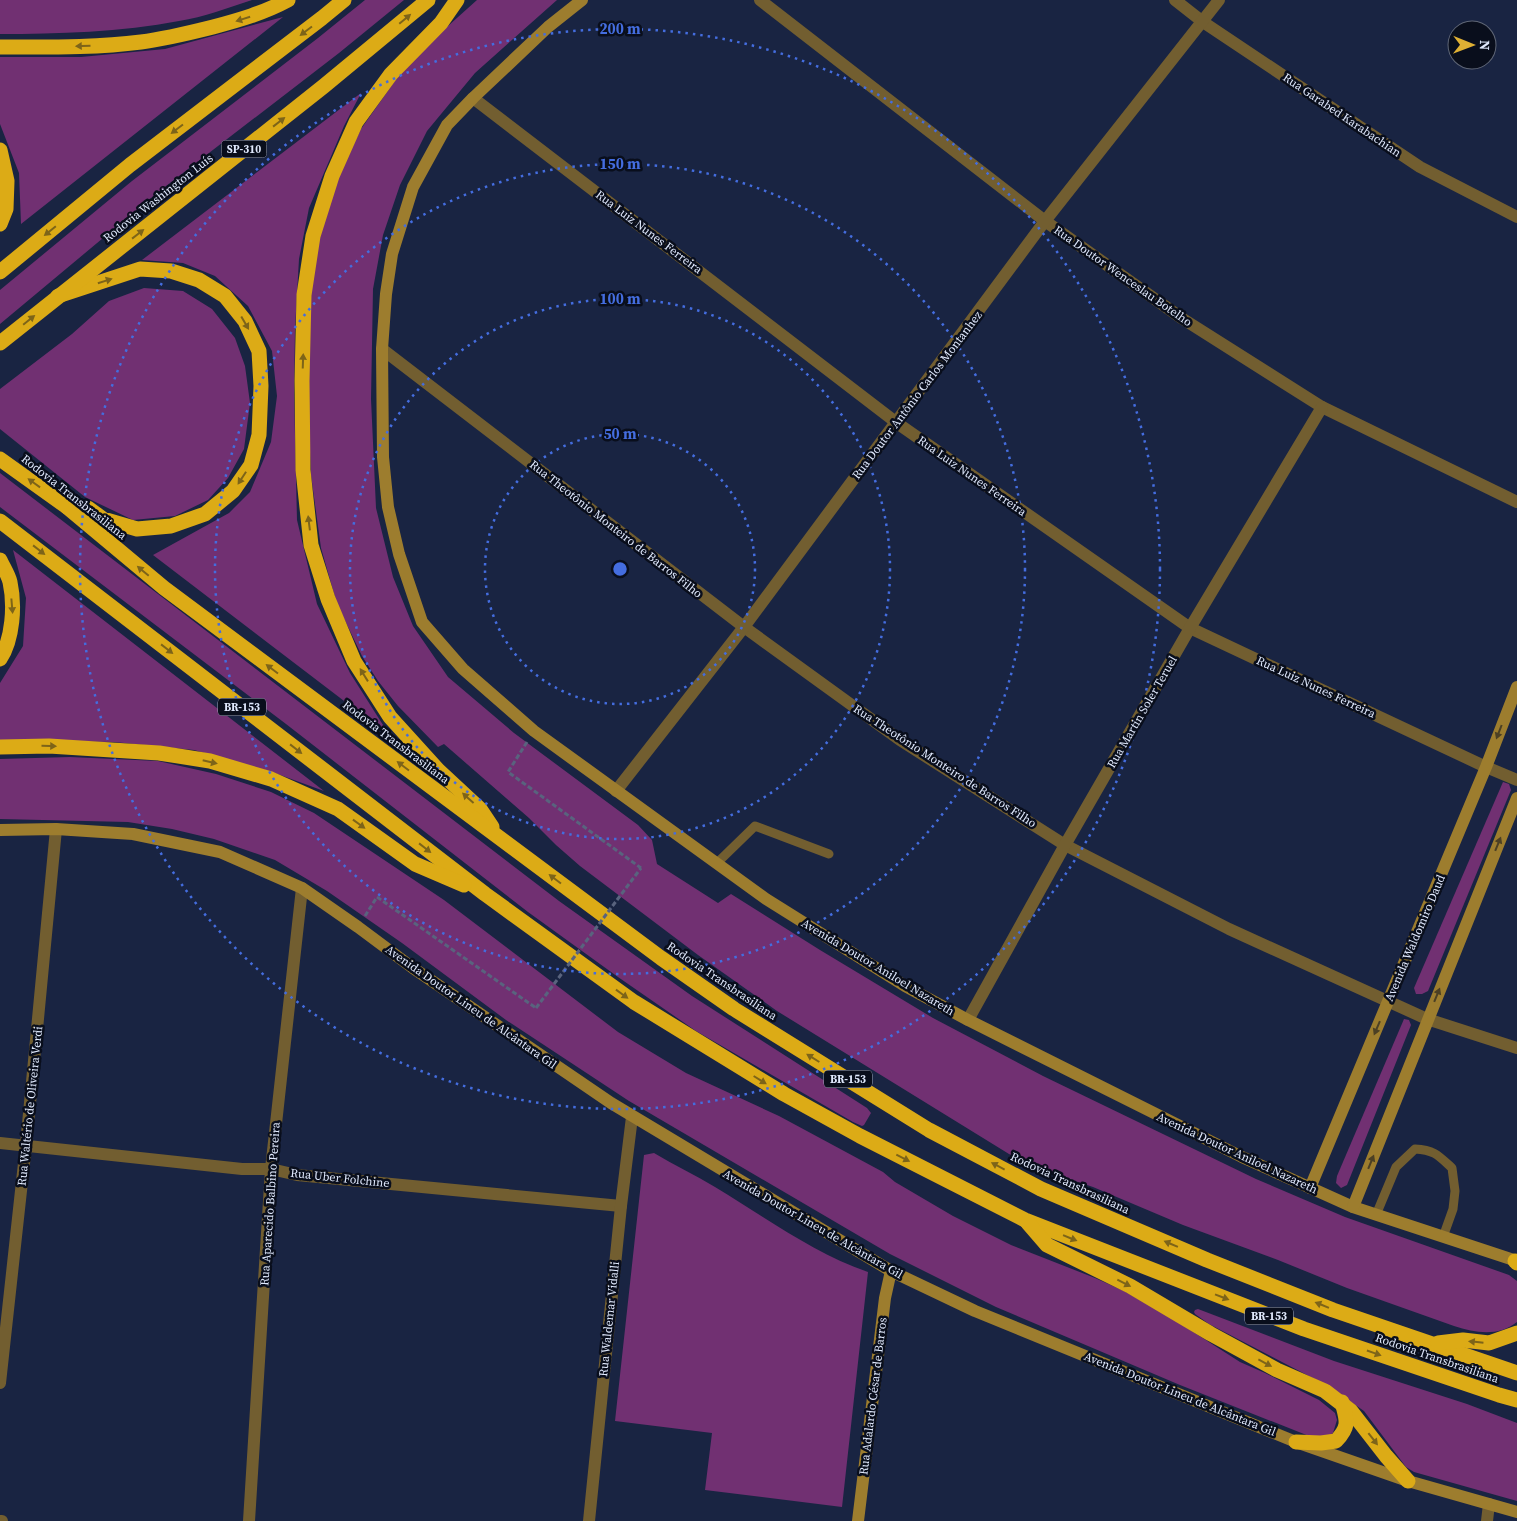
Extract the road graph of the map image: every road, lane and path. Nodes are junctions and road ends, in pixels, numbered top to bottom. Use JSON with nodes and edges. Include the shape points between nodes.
{"nodes":[{"id":1,"x":288,"y":0,"type":"edge"},
{"id":2,"x":344,"y":0,"type":"edge"},
{"id":3,"x":428,"y":0,"type":"edge"},
{"id":4,"x":457,"y":0,"type":"edge"},
{"id":5,"x":582,"y":0,"type":"edge"},
{"id":6,"x":760,"y":0,"type":"edge"},
{"id":7,"x":1175,"y":0,"type":"edge"},
{"id":8,"x":1219,"y":0,"type":"edge"},
{"id":9,"x":1203,"y":22,"type":"junction"},
{"id":10,"x":0,"y":47,"type":"edge"},
{"id":11,"x":473,"y":98,"type":"junction"},
{"id":12,"x":0,"y":150,"type":"edge"},
{"id":13,"x":1517,"y":217,"type":"edge"},
{"id":14,"x":1046,"y":221,"type":"junction"},
{"id":15,"x":0,"y":224,"type":"edge"},
{"id":16,"x":0,"y":272,"type":"edge"},
{"id":17,"x":58,"y":296,"type":"junction"},
{"id":18,"x":0,"y":343,"type":"edge"},
{"id":19,"x":382,"y":349,"type":"junction"},
{"id":20,"x":1322,"y":407,"type":"junction"},
{"id":21,"x":897,"y":423,"type":"junction"},
{"id":22,"x":0,"y":459,"type":"edge"},
{"id":23,"x":1517,"y":502,"type":"edge"},
{"id":24,"x":67,"y":507,"type":"junction"},
{"id":25,"x":0,"y":520,"type":"edge"},
{"id":26,"x":0,"y":560,"type":"edge"},
{"id":27,"x":744,"y":628,"type":"junction"},
{"id":28,"x":1190,"y":628,"type":"junction"},
{"id":29,"x":0,"y":659,"type":"edge"},
{"id":30,"x":1517,"y":687,"type":"edge"},
{"id":31,"x":534,"y":731,"type":"junction"},
{"id":32,"x":0,"y":747,"type":"edge"},
{"id":33,"x":1486,"y":767,"type":"junction"},
{"id":34,"x":1517,"y":780,"type":"edge"},
{"id":35,"x":616,"y":791,"type":"junction"},
{"id":36,"x":1517,"y":798,"type":"edge"},
{"id":37,"x":56,"y":829,"type":"junction"},
{"id":38,"x":0,"y":830,"type":"edge"},
{"id":39,"x":498,"y":836,"type":"junction"},
{"id":40,"x":1065,"y":844,"type":"junction"},
{"id":41,"x":829,"y":854,"type":"dead end"},
{"id":42,"x":717,"y":863,"type":"junction"},
{"id":43,"x":302,"y":888,"type":"junction"},
{"id":44,"x":485,"y":894,"type":"junction"},
{"id":45,"x":358,"y":927,"type":"junction"},
{"id":46,"x":1388,"y":1001,"type":"junction"},
{"id":47,"x":1428,"y":1019,"type":"junction"},
{"id":48,"x":968,"y":1020,"type":"junction"},
{"id":49,"x":1517,"y":1048,"type":"edge"},
{"id":50,"x":632,"y":1117,"type":"junction"},
{"id":51,"x":0,"y":1143,"type":"edge"},
{"id":52,"x":26,"y":1146,"type":"junction"},
{"id":53,"x":271,"y":1169,"type":"junction"},
{"id":54,"x":1310,"y":1188,"type":"junction"},
{"id":55,"x":621,"y":1206,"type":"junction"},
{"id":56,"x":1353,"y":1207,"type":"junction"},
{"id":57,"x":1376,"y":1215,"type":"junction"},
{"id":58,"x":1025,"y":1220,"type":"junction"},
{"id":59,"x":1443,"y":1237,"type":"junction"},
{"id":60,"x":1516,"y":1262,"type":"edge"},
{"id":61,"x":891,"y":1271,"type":"junction"},
{"id":62,"x":1517,"y":1333,"type":"edge"},
{"id":63,"x":1434,"y":1344,"type":"junction"},
{"id":64,"x":1517,"y":1373,"type":"edge"},
{"id":65,"x":0,"y":1383,"type":"edge"},
{"id":66,"x":1517,"y":1400,"type":"edge"},
{"id":67,"x":1342,"y":1402,"type":"junction"},
{"id":68,"x":1296,"y":1442,"type":"junction"},
{"id":69,"x":1408,"y":1480,"type":"junction"},
{"id":70,"x":1489,"y":1504,"type":"junction"},
{"id":71,"x":1517,"y":1512,"type":"edge"},
{"id":72,"x":249,"y":1521,"type":"edge"},
{"id":73,"x":588,"y":1521,"type":"edge"},
{"id":74,"x":858,"y":1521,"type":"edge"},
{"id":75,"x":1487,"y":1521,"type":"edge"}],
"edges":[{"from":1,"to":10,"type":"highway","one_way":true,"via":[[243,19],[142,42]]},
{"from":2,"to":16,"type":"highway","one_way":true,"via":[[130,165]]},
{"from":17,"to":3,"type":"highway","name":"Rodovia Washington Luís","number":"SP-310","one_way":true},
{"from":39,"to":4,"type":"highway","one_way":true,"via":[[480,809],[438,770],[390,717],[354,661],[328,599],[311,545],[303,470],[304,295],[313,236],[332,176],[356,122],[391,74],[441,23]]},
{"from":5,"to":11,"type":"main road","name":"Avenida Doutor Aniloel Nazareth","via":[[548,27]]},
{"from":6,"to":14,"type":"street","name":"Rua Doutor Wenceslau Botelho"},
{"from":7,"to":9,"type":"street","name":"Rua Garabed Karabachian"},
{"from":8,"to":9,"type":"street","name":"Rua Doutor Antônio Carlos Montanhez"},
{"from":9,"to":13,"type":"street","name":"Rua Garabed Karabachian","via":[[1420,167]]},
{"from":9,"to":14,"type":"street","name":"Rua Doutor Antônio Carlos Montanhez"},
{"from":11,"to":19,"type":"main road","name":"Avenida Doutor Aniloel Nazareth","via":[[447,125],[413,187],[392,254]]},
{"from":11,"to":21,"type":"street","name":"Rua Luiz Nunes Ferreira"},
{"from":12,"to":15,"type":"highway","via":[[7,181],[6,209]]},
{"from":14,"to":20,"type":"street","name":"Rua Doutor Wenceslau Botelho","via":[[1183,319]]},
{"from":14,"to":21,"type":"street","name":"Rua Doutor Antônio Carlos Montanhez"},
{"from":18,"to":17,"type":"highway","name":"Rodovia Washington Luís","number":"SP-310","one_way":true},
{"from":17,"to":24,"type":"highway","one_way":true,"via":[[140,270],[170,271],[199,280],[225,296],[245,321],[259,350],[261,386],[259,436],[250,465],[233,492],[204,514],[170,526],[137,529],[103,519],[88,508]]},
{"from":19,"to":27,"type":"street","name":"Rua Theotônio Monteiro de Barros Filho"},
{"from":19,"to":31,"type":"main road","name":"Avenida Doutor Aniloel Nazareth","via":[[383,457],[388,507],[399,554],[422,622],[463,669]]},
{"from":20,"to":23,"type":"street","name":"Rua Doutor Wenceslau Botelho"},
{"from":20,"to":28,"type":"street","name":"Rua Martin Soler Teruel"},
{"from":21,"to":27,"type":"street","name":"Rua Doutor Antônio Carlos Montanhez"},
{"from":21,"to":28,"type":"street","name":"Rua Luiz Nunes Ferreira"},
{"from":24,"to":22,"type":"highway","name":"Rodovia Transbrasiliana","number":"BR-153","one_way":true},
{"from":39,"to":24,"type":"highway","name":"Rodovia Transbrasiliana","number":"BR-153","one_way":true,"via":[[164,588]]},
{"from":25,"to":44,"type":"highway","name":"Rodovia Transbrasiliana","number":"BR-153","one_way":true},
{"from":26,"to":29,"type":"highway","one_way":true,"via":[[10,581],[13,619]]},
{"from":27,"to":35,"type":"street","name":"Rua Doutor Antônio Carlos Montanhez"},
{"from":27,"to":40,"type":"street","name":"Rua Theotônio Monteiro de Barros Filho","via":[[900,740]]},
{"from":28,"to":33,"type":"street","name":"Rua Luiz Nunes Ferreira"},
{"from":28,"to":40,"type":"street","name":"Rua Martin Soler Teruel"},
{"from":30,"to":33,"type":"main road","name":"Avenida Waldomiro Daud","one_way":true},
{"from":31,"to":35,"type":"main road","name":"Avenida Doutor Aniloel Nazareth"},
{"from":31,"to":45,"type":"path","bridge":true,"via":[[508,772],[641,868],[536,1008],[377,897]]},
{"from":32,"to":44,"type":"highway","one_way":true,"via":[[49,746],[159,752],[210,761],[271,779],[338,809],[415,864]]},
{"from":33,"to":34,"type":"street","name":"Rua Luiz Nunes Ferreira"},
{"from":33,"to":46,"type":"main road","name":"Avenida Waldomiro Daud"},
{"from":35,"to":42,"type":"main road","name":"Avenida Doutor Aniloel Nazareth"},
{"from":47,"to":36,"type":"main road","one_way":true},
{"from":37,"to":38,"type":"main road","name":"Avenida Doutor Lineu de Alcântara Gil"},
{"from":37,"to":43,"type":"main road","name":"Avenida Doutor Lineu de Alcântara Gil","via":[[134,834],[220,852]]},
{"from":37,"to":52,"type":"street","name":"Rua Waltério de Oliveira Verdi"},
{"from":63,"to":39,"type":"highway","name":"Rodovia Transbrasiliana","number":"BR-153","one_way":true,"via":[[1333,1310],[1207,1260],[1041,1189],[929,1130],[734,1009]]},
{"from":40,"to":46,"type":"street","name":"Rua Theotônio Monteiro de Barros Filho","via":[[1229,930]]},
{"from":40,"to":48,"type":"street","name":"Rua Martin Soler Teruel"},
{"from":41,"to":42,"type":"lane","via":[[755,826]]},
{"from":42,"to":48,"type":"main road","name":"Avenida Doutor Aniloel Nazareth","via":[[766,900],[905,986]]},
{"from":43,"to":45,"type":"main road","name":"Avenida Doutor Lineu de Alcântara Gil"},
{"from":43,"to":53,"type":"street","name":"Rua Aparecido Balbino Pereira"},
{"from":44,"to":58,"type":"highway","name":"Rodovia Transbrasiliana","number":"BR-153","one_way":true,"via":[[634,1002],[784,1094]]},
{"from":45,"to":50,"type":"main road","name":"Avenida Doutor Lineu de Alcântara Gil","via":[[421,974]]},
{"from":46,"to":47,"type":"street","name":"Rua Theotônio Monteiro de Barros Filho"},
{"from":46,"to":54,"type":"main road","name":"Avenida Waldomiro Daud","one_way":true},
{"from":47,"to":49,"type":"street","name":"Rua Theotônio Monteiro de Barros Filho"},
{"from":56,"to":47,"type":"main road","one_way":true},
{"from":48,"to":54,"type":"main road","name":"Avenida Doutor Aniloel Nazareth"},
{"from":50,"to":55,"type":"street","name":"Rua Waldemar Vidalli"},
{"from":50,"to":61,"type":"main road","name":"Avenida Doutor Lineu de Alcântara Gil"},
{"from":51,"to":52,"type":"street","name":"Rua Uber Folchine"},
{"from":52,"to":53,"type":"street","name":"Rua Uber Folchine","via":[[242,1169]]},
{"from":52,"to":65,"type":"street","name":"Rua Waltério de Oliveira Verdi"},
{"from":53,"to":55,"type":"street","name":"Rua Uber Folchine","via":[[297,1175]]},
{"from":53,"to":72,"type":"street","name":"Rua Aparecido Balbino Pereira"},
{"from":54,"to":56,"type":"main road","name":"Avenida Doutor Aniloel Nazareth"},
{"from":55,"to":73,"type":"street","name":"Rua Waldemar Vidalli"},
{"from":56,"to":57,"type":"main road","name":"Avenida Doutor Aniloel Nazareth"},
{"from":57,"to":59,"type":"main road","name":"Avenida Doutor Aniloel Nazareth"},
{"from":57,"to":59,"type":"lane","via":[[1396,1166],[1415,1149],[1424,1150],[1436,1154],[1452,1168],[1453,1209]]},
{"from":58,"to":66,"type":"highway","name":"Rodovia Transbrasiliana","number":"BR-153","one_way":true,"via":[[1304,1329]]},
{"from":58,"to":67,"type":"highway","one_way":true,"via":[[1047,1244]]},
{"from":59,"to":60,"type":"main road","name":"Avenida Doutor Aniloel Nazareth"},
{"from":61,"to":68,"type":"main road","name":"Avenida Doutor Lineu de Alcântara Gil","via":[[975,1311]]},
{"from":61,"to":74,"type":"main road","name":"Rua Adalardo César de Barros"},
{"from":62,"to":63,"type":"highway","one_way":true,"via":[[1489,1343],[1463,1340]]},
{"from":63,"to":64,"type":"highway","name":"Rodovia Transbrasiliana","number":"BR-153"},
{"from":67,"to":68,"type":"highway","via":[[1347,1424],[1336,1441]]},
{"from":67,"to":69,"type":"highway","one_way":true},
{"from":68,"to":69,"type":"main road","name":"Avenida Doutor Lineu de Alcântara Gil"},
{"from":69,"to":70,"type":"main road","name":"Avenida Doutor Lineu de Alcântara Gil"},
{"from":70,"to":71,"type":"main road","name":"Avenida Doutor Lineu de Alcântara Gil"},
{"from":70,"to":75,"type":"street"}]}
